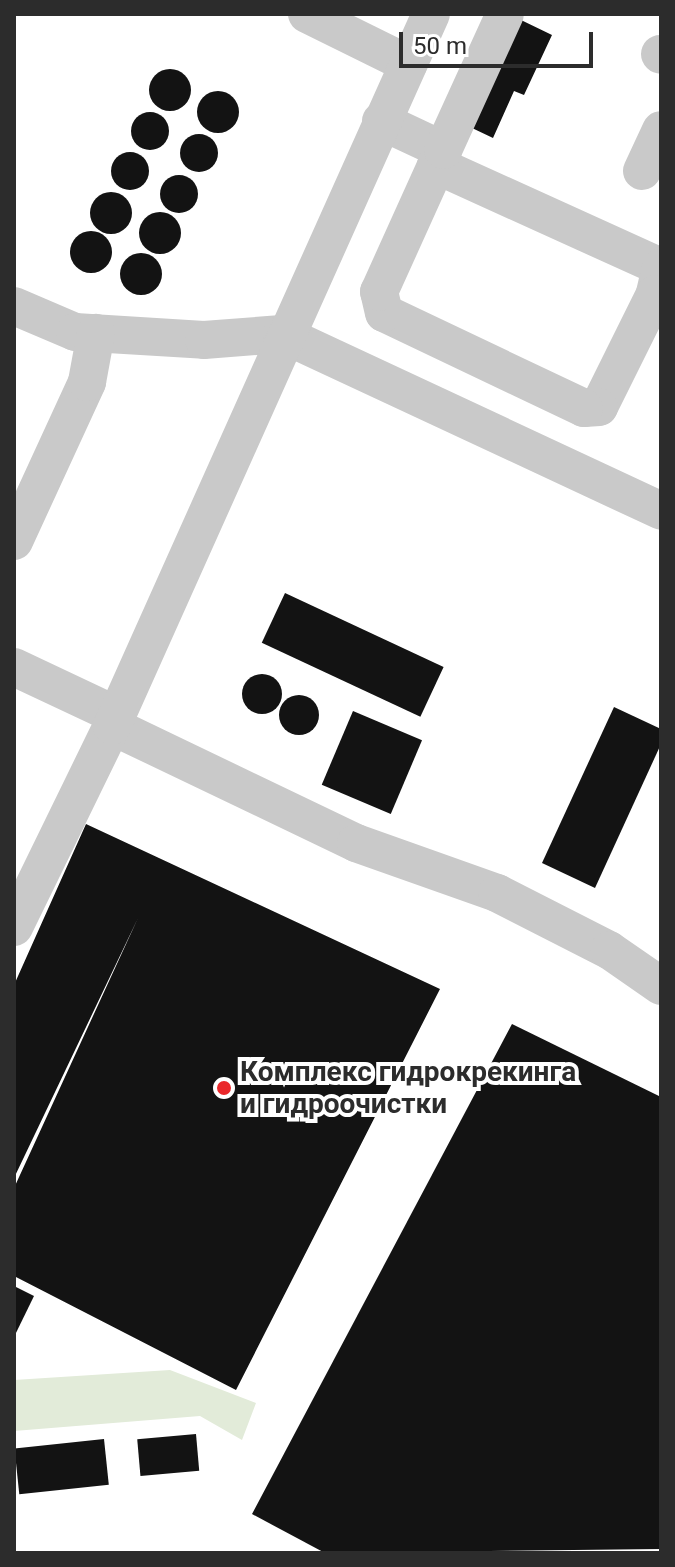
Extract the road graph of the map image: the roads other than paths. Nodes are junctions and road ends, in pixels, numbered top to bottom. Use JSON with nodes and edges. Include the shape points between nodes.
{"nodes":[{"id":1,"x":307,"y":14,"type":"edge"},
{"id":2,"x":431,"y":14,"type":"edge"},
{"id":3,"x":505,"y":14,"type":"edge"},
{"id":4,"x":408,"y":64,"type":"junction"},
{"id":5,"x":381,"y":121,"type":"junction"},
{"id":6,"x":661,"y":130,"type":"edge"},
{"id":7,"x":440,"y":157,"type":"junction"},
{"id":8,"x":642,"y":171,"type":"dead end"},
{"id":9,"x":14,"y":306,"type":"edge"},
{"id":10,"x":96,"y":333,"type":"junction"},
{"id":11,"x":282,"y":334,"type":"junction"},
{"id":12,"x":661,"y":511,"type":"edge"},
{"id":13,"x":14,"y":541,"type":"edge"},
{"id":14,"x":14,"y":667,"type":"edge"},
{"id":15,"x":114,"y":721,"type":"junction"},
{"id":16,"x":14,"y":927,"type":"edge"},
{"id":17,"x":661,"y":986,"type":"edge"}],
"edges":[{"from":1,"to":4,"type":"lane"},
{"from":2,"to":4,"type":"lane"},
{"from":3,"to":7,"type":"lane"},
{"from":4,"to":5,"type":"lane"},
{"from":5,"to":7,"type":"lane"},
{"from":5,"to":11,"type":"lane"},
{"from":6,"to":8,"type":"lane"},
{"from":7,"to":7,"type":"lane","via":[[379,292],[384,313],[584,408],[599,407],[655,294],[661,267]]},
{"from":9,"to":10,"type":"lane","via":[[75,332]]},
{"from":10,"to":11,"type":"lane","via":[[204,340]]},
{"from":10,"to":13,"type":"lane","via":[[87,382]]},
{"from":11,"to":12,"type":"lane"},
{"from":11,"to":15,"type":"lane"},
{"from":14,"to":15,"type":"lane"},
{"from":15,"to":16,"type":"lane"},
{"from":15,"to":17,"type":"lane","via":[[356,843],[497,893],[609,950]]}]}
